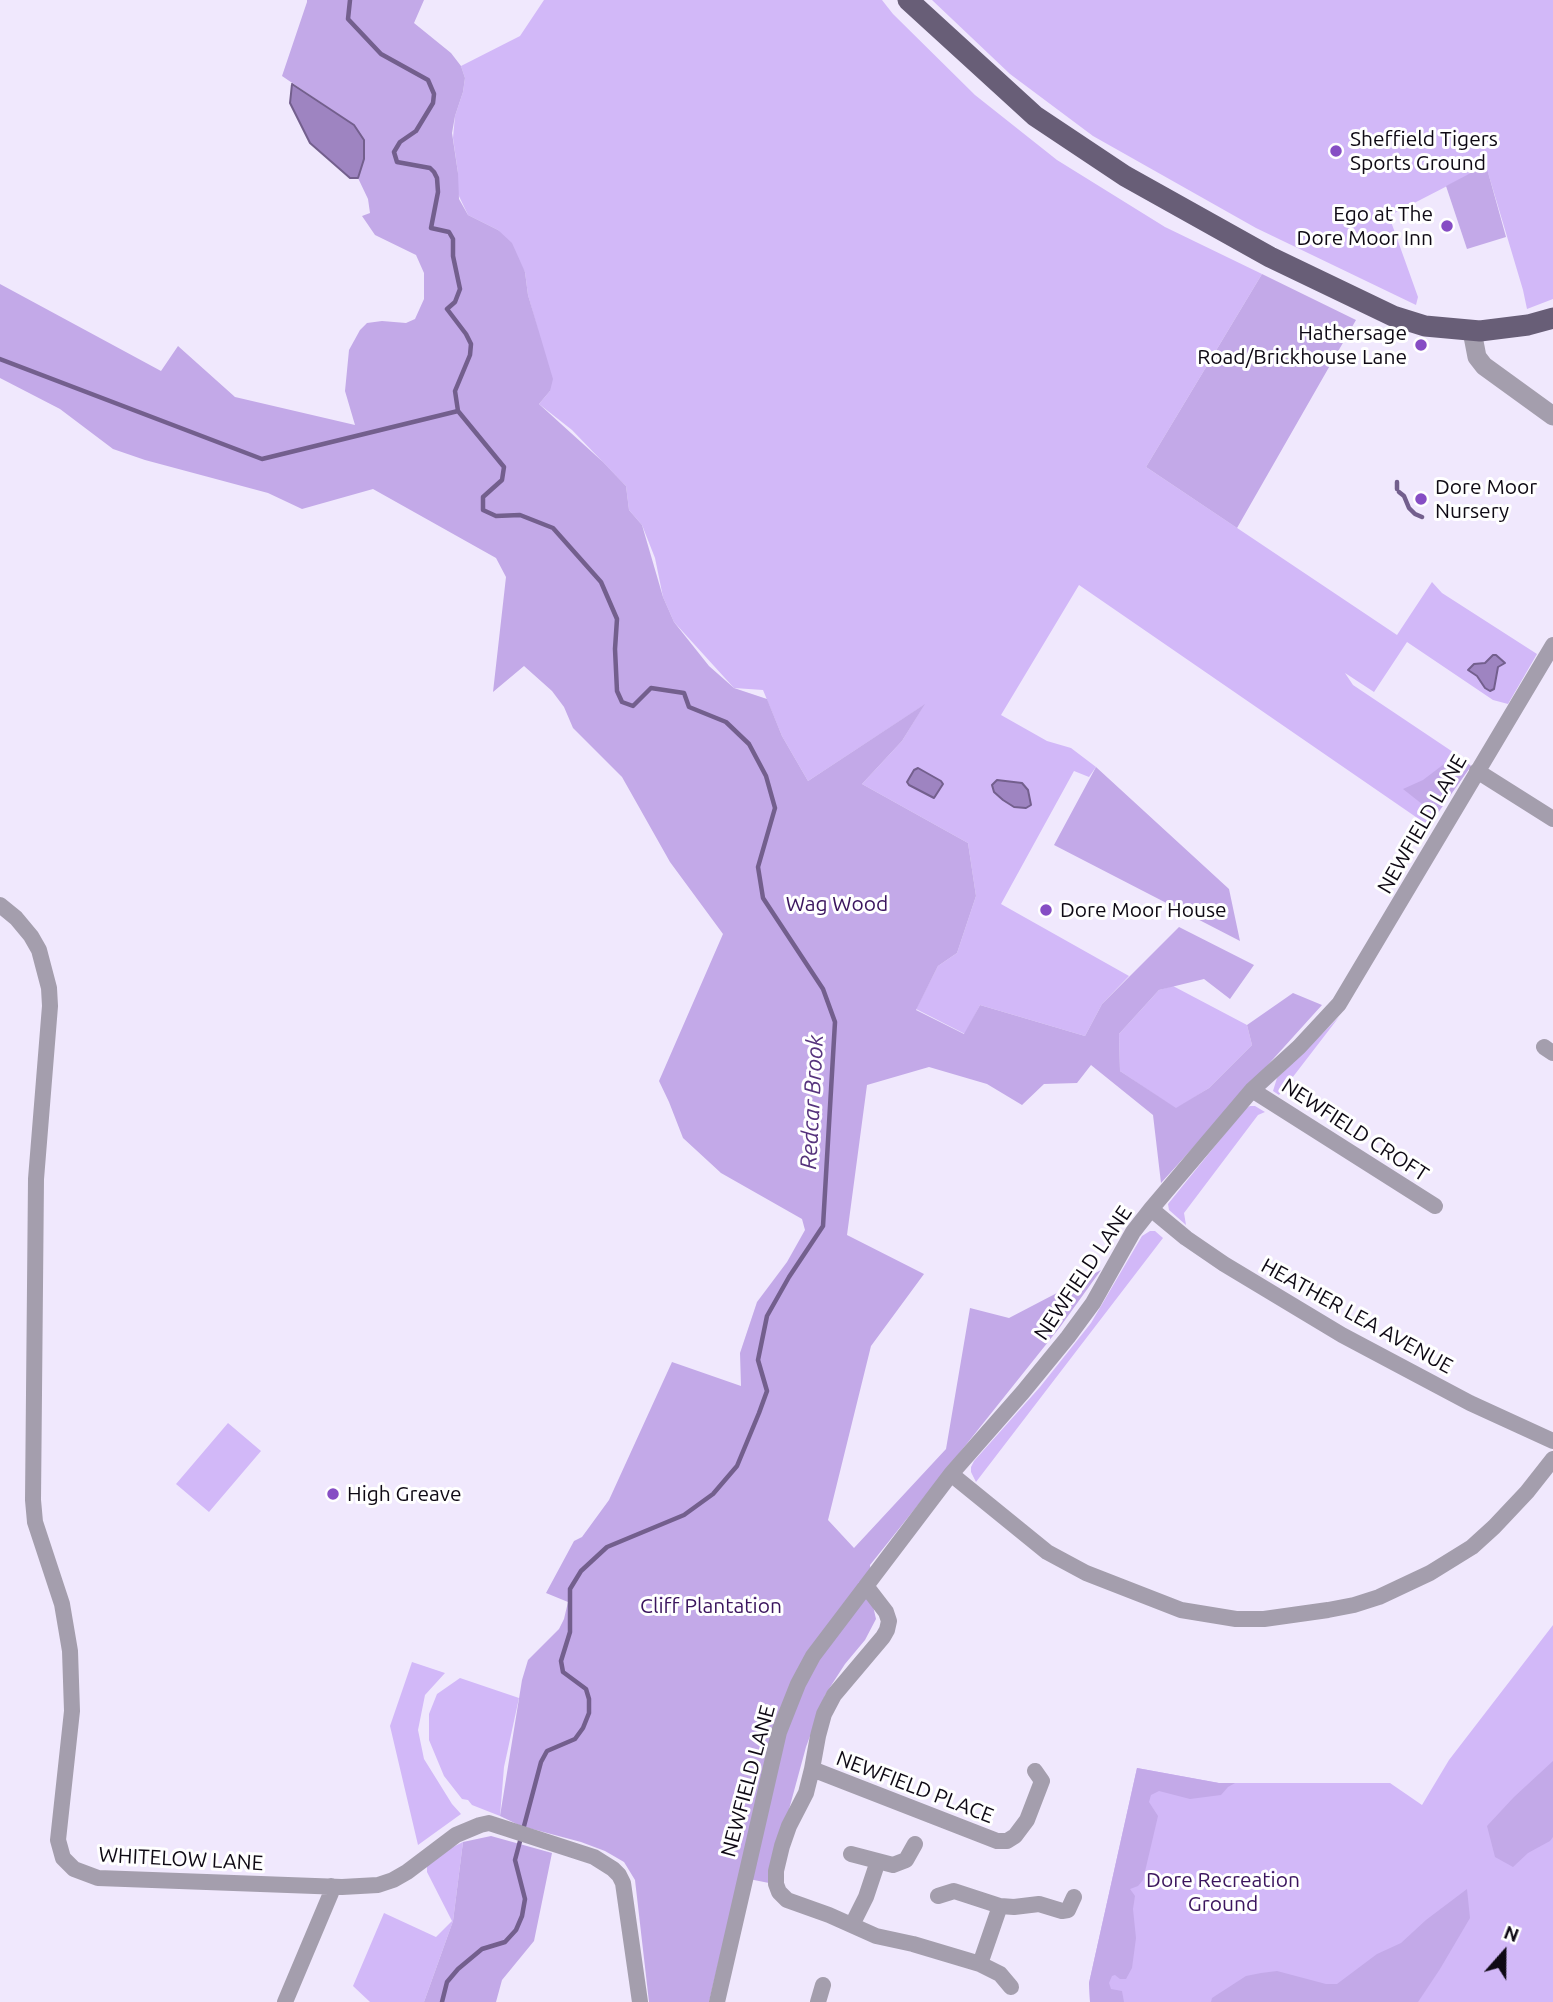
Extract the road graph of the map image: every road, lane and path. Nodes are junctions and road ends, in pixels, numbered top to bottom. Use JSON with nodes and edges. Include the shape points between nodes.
{"nodes":[{"id":1,"x":908,"y":0,"type":"edge"},
{"id":2,"x":1553,"y":318,"type":"edge"},
{"id":3,"x":1472,"y":331,"type":"junction"},
{"id":4,"x":1553,"y":416,"type":"edge"},
{"id":5,"x":1553,"y":645,"type":"edge"},
{"id":6,"x":1477,"y":771,"type":"junction"},
{"id":7,"x":1553,"y":819,"type":"edge"},
{"id":8,"x":0,"y":905,"type":"edge"},
{"id":9,"x":1252,"y":1090,"type":"junction"},
{"id":10,"x":1435,"y":1206,"type":"dead end"},
{"id":11,"x":1151,"y":1209,"type":"junction"},
{"id":12,"x":1553,"y":1441,"type":"edge"},
{"id":13,"x":1553,"y":1459,"type":"edge"},
{"id":14,"x":951,"y":1474,"type":"junction"},
{"id":15,"x":866,"y":1586,"type":"junction"},
{"id":16,"x":812,"y":1769,"type":"junction"},
{"id":17,"x":1045,"y":1779,"type":"dead end"},
{"id":18,"x":915,"y":1844,"type":"dead end"},
{"id":19,"x":851,"y":1854,"type":"dead end"},
{"id":20,"x":878,"y":1861,"type":"junction"},
{"id":21,"x":331,"y":1886,"type":"junction"},
{"id":22,"x":938,"y":1896,"type":"dead end"},
{"id":23,"x":1074,"y":1897,"type":"dead end"},
{"id":24,"x":1000,"y":1906,"type":"junction"},
{"id":25,"x":852,"y":1925,"type":"junction"},
{"id":26,"x":980,"y":1964,"type":"junction"},
{"id":27,"x":823,"y":1986,"type":"dead end"},
{"id":28,"x":1010,"y":1987,"type":"dead end"},
{"id":29,"x":285,"y":2002,"type":"edge"},
{"id":30,"x":640,"y":2002,"type":"edge"},
{"id":31,"x":717,"y":2002,"type":"edge"},
{"id":32,"x":818,"y":2002,"type":"edge"}],
"edges":[{"from":1,"to":3,"type":"main road","via":[[1035,116],[1125,176],[1270,257],[1392,316],[1425,326]]},
{"from":2,"to":3,"type":"main road"},
{"from":3,"to":4,"type":"street","via":[[1477,357],[1484,366]]},
{"from":5,"to":6,"type":"street","name":"NEWFIELD LANE"},
{"from":6,"to":7,"type":"street"},
{"from":6,"to":9,"type":"street","name":"NEWFIELD LANE","via":[[1339,1004]]},
{"from":8,"to":21,"type":"street","name":"WHITELOW LANE","via":[[31,936],[49,988],[36,1179],[33,1500],[35,1522],[62,1605],[72,1679],[58,1844],[69,1865],[98,1878]]},
{"from":9,"to":10,"type":"street","name":"NEWFIELD CROFT"},
{"from":9,"to":11,"type":"street","name":"NEWFIELD LANE"},
{"from":11,"to":12,"type":"street","name":"HEATHER LEA AVENUE","via":[[1224,1265],[1342,1335]]},
{"from":11,"to":14,"type":"street","name":"NEWFIELD LANE","via":[[1068,1337]]},
{"from":13,"to":14,"type":"street","via":[[1494,1527],[1430,1573],[1354,1605],[1264,1619],[1181,1610],[1086,1573],[1047,1552]]},
{"from":14,"to":15,"type":"street","name":"NEWFIELD LANE"},
{"from":15,"to":16,"type":"street","name":"NEWFIELD PLACE","via":[[886,1612],[887,1630],[834,1695],[824,1714]]},
{"from":15,"to":31,"type":"street","name":"NEWFIELD LANE","via":[[813,1656],[779,1732]]},
{"from":16,"to":17,"type":"street","name":"NEWFIELD PLACE","via":[[997,1841],[1007,1841],[1022,1829]]},
{"from":16,"to":25,"type":"street","via":[[782,1846],[776,1884],[787,1900]]},
{"from":18,"to":20,"type":"street","via":[[900,1863]]},
{"from":19,"to":20,"type":"street"},
{"from":20,"to":25,"type":"street"},
{"from":21,"to":29,"type":"street"},
{"from":21,"to":30,"type":"street","name":"WHITELOW LANE","via":[[378,1885],[393,1880],[456,1835],[489,1823],[594,1857],[613,1869],[623,1883]]},
{"from":22,"to":24,"type":"street","via":[[954,1891]]},
{"from":23,"to":24,"type":"street","via":[[1068,1910],[1062,1911],[1039,1905]]},
{"from":24,"to":26,"type":"street"},
{"from":25,"to":26,"type":"street","via":[[876,1936]]},
{"from":26,"to":28,"type":"street","via":[[1000,1974]]},
{"from":27,"to":32,"type":"street"}]}
